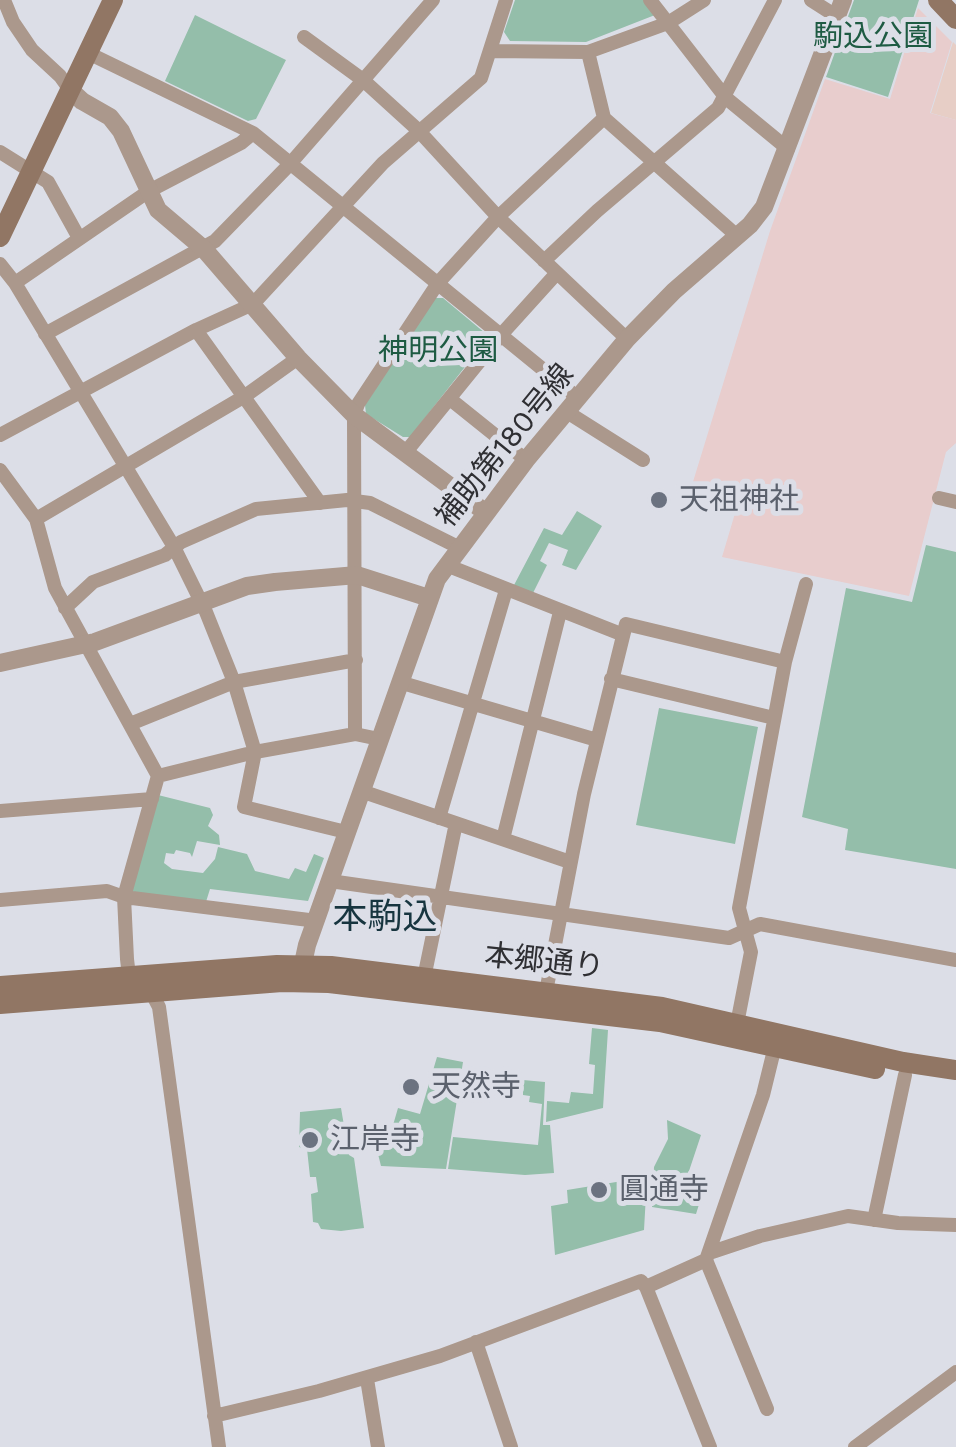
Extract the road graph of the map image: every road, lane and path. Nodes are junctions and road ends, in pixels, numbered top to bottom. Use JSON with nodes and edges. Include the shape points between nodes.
{"nodes":[{"id":1,"x":4,"y":0,"type":"edge"},
{"id":2,"x":113,"y":0,"type":"edge"},
{"id":3,"x":433,"y":0,"type":"edge"},
{"id":4,"x":506,"y":0,"type":"edge"},
{"id":5,"x":650,"y":0,"type":"edge"},
{"id":6,"x":704,"y":0,"type":"edge"},
{"id":7,"x":775,"y":0,"type":"edge"},
{"id":8,"x":811,"y":0,"type":"edge"},
{"id":9,"x":938,"y":0,"type":"edge"},
{"id":10,"x":839,"y":8,"type":"edge"},
{"id":11,"x":956,"y":18,"type":"edge"},
{"id":12,"x":668,"y":23,"type":"junction"},
{"id":13,"x":304,"y":36,"type":"dead end"},
{"id":14,"x":490,"y":51,"type":"junction"},
{"id":15,"x":588,"y":52,"type":"junction"},
{"id":16,"x":88,"y":53,"type":"junction"},
{"id":17,"x":363,"y":80,"type":"junction"},
{"id":18,"x":70,"y":90,"type":"junction"},
{"id":19,"x":726,"y":98,"type":"junction"},
{"id":20,"x":604,"y":118,"type":"junction"},
{"id":21,"x":418,"y":130,"type":"junction"},
{"id":22,"x":253,"y":133,"type":"junction"},
{"id":23,"x":788,"y":149,"type":"junction"},
{"id":24,"x":0,"y":152,"type":"edge"},
{"id":25,"x":653,"y":163,"type":"junction"},
{"id":26,"x":289,"y":164,"type":"junction"},
{"id":27,"x":32,"y":171,"type":"junction"},
{"id":28,"x":148,"y":192,"type":"junction"},
{"id":29,"x":343,"y":209,"type":"junction"},
{"id":30,"x":498,"y":217,"type":"junction"},
{"id":31,"x":736,"y":236,"type":"junction"},
{"id":32,"x":0,"y":237,"type":"edge"},
{"id":33,"x":79,"y":238,"type":"junction"},
{"id":34,"x":204,"y":248,"type":"junction"},
{"id":35,"x":544,"y":262,"type":"junction"},
{"id":36,"x":0,"y":264,"type":"edge"},
{"id":37,"x":556,"y":274,"type":"junction"},
{"id":38,"x":14,"y":283,"type":"junction"},
{"id":39,"x":438,"y":283,"type":"junction"},
{"id":40,"x":253,"y":304,"type":"junction"},
{"id":41,"x":196,"y":330,"type":"junction"},
{"id":42,"x":45,"y":334,"type":"junction"},
{"id":43,"x":500,"y":336,"type":"junction"},
{"id":44,"x":627,"y":340,"type":"junction"},
{"id":45,"x":298,"y":358,"type":"junction"},
{"id":46,"x":80,"y":392,"type":"junction"},
{"id":47,"x":245,"y":396,"type":"junction"},
{"id":48,"x":450,"y":400,"type":"junction"},
{"id":49,"x":572,"y":405,"type":"junction"},
{"id":50,"x":354,"y":415,"type":"junction"},
{"id":51,"x":0,"y":435,"type":"edge"},
{"id":52,"x":405,"y":453,"type":"junction"},
{"id":53,"x":526,"y":460,"type":"junction"},
{"id":54,"x":643,"y":460,"type":"dead end"},
{"id":55,"x":126,"y":466,"type":"junction"},
{"id":56,"x":0,"y":470,"type":"edge"},
{"id":57,"x":939,"y":498,"type":"dead end"},
{"id":58,"x":357,"y":502,"type":"junction"},
{"id":59,"x":956,"y":502,"type":"edge"},
{"id":60,"x":320,"y":503,"type":"junction"},
{"id":61,"x":486,"y":512,"type":"junction"},
{"id":62,"x":36,"y":519,"type":"junction"},
{"id":63,"x":174,"y":547,"type":"junction"},
{"id":64,"x":458,"y":547,"type":"junction"},
{"id":65,"x":446,"y":565,"type":"junction"},
{"id":66,"x":356,"y":575,"type":"junction"},
{"id":67,"x":806,"y":584,"type":"dead end"},
{"id":68,"x":506,"y":590,"type":"junction"},
{"id":69,"x":429,"y":598,"type":"junction"},
{"id":70,"x":202,"y":603,"type":"junction"},
{"id":71,"x":66,"y":608,"type":"junction"},
{"id":72,"x":560,"y":612,"type":"junction"},
{"id":73,"x":621,"y":634,"type":"junction"},
{"id":74,"x":86,"y":645,"type":"junction"},
{"id":75,"x":356,"y":660,"type":"junction"},
{"id":76,"x":785,"y":662,"type":"junction"},
{"id":77,"x":0,"y":664,"type":"edge"},
{"id":78,"x":611,"y":680,"type":"junction"},
{"id":79,"x":234,"y":682,"type":"junction"},
{"id":80,"x":399,"y":682,"type":"junction"},
{"id":81,"x":473,"y":705,"type":"junction"},
{"id":82,"x":774,"y":718,"type":"junction"},
{"id":83,"x":532,"y":722,"type":"junction"},
{"id":84,"x":130,"y":724,"type":"junction"},
{"id":85,"x":355,"y":734,"type":"junction"},
{"id":86,"x":379,"y":740,"type":"junction"},
{"id":87,"x":598,"y":740,"type":"junction"},
{"id":88,"x":255,"y":752,"type":"junction"},
{"id":89,"x":158,"y":776,"type":"junction"},
{"id":90,"x":360,"y":792,"type":"junction"},
{"id":91,"x":152,"y":799,"type":"junction"},
{"id":92,"x":0,"y":811,"type":"edge"},
{"id":93,"x":440,"y":818,"type":"junction"},
{"id":94,"x":456,"y":824,"type":"junction"},
{"id":95,"x":346,"y":832,"type":"junction"},
{"id":96,"x":502,"y":839,"type":"junction"},
{"id":97,"x":570,"y":862,"type":"junction"},
{"id":98,"x":330,"y":881,"type":"junction"},
{"id":99,"x":440,"y":896,"type":"junction"},
{"id":100,"x":124,"y":897,"type":"junction"},
{"id":101,"x":0,"y":900,"type":"edge"},
{"id":102,"x":560,"y":912,"type":"junction"},
{"id":103,"x":317,"y":921,"type":"junction"},
{"id":104,"x":744,"y":933,"type":"junction"},
{"id":105,"x":956,"y":960,"type":"edge"},
{"id":106,"x":300,"y":973,"type":"junction"},
{"id":107,"x":128,"y":976,"type":"junction"},
{"id":108,"x":424,"y":978,"type":"junction"},
{"id":109,"x":0,"y":986,"type":"edge"},
{"id":110,"x":154,"y":992,"type":"junction"},
{"id":111,"x":545,"y":1000,"type":"junction"},
{"id":112,"x":0,"y":1004,"type":"edge"},
{"id":113,"x":736,"y":1024,"type":"junction"},
{"id":114,"x":776,"y":1040,"type":"junction"},
{"id":115,"x":956,"y":1070,"type":"edge"},
{"id":116,"x":905,"y":1075,"type":"junction"},
{"id":117,"x":956,"y":1083,"type":"edge"},
{"id":118,"x":874,"y":1220,"type":"junction"},
{"id":119,"x":956,"y":1225,"type":"edge"},
{"id":120,"x":707,"y":1257,"type":"junction"},
{"id":121,"x":646,"y":1287,"type":"junction"},
{"id":122,"x":476,"y":1342,"type":"junction"},
{"id":123,"x":956,"y":1372,"type":"edge"},
{"id":124,"x":367,"y":1379,"type":"junction"},
{"id":125,"x":767,"y":1409,"type":"dead end"},
{"id":126,"x":214,"y":1416,"type":"junction"},
{"id":127,"x":219,"y":1447,"type":"edge"},
{"id":128,"x":378,"y":1447,"type":"edge"},
{"id":129,"x":510,"y":1447,"type":"edge"},
{"id":130,"x":710,"y":1447,"type":"edge"},
{"id":131,"x":855,"y":1447,"type":"edge"}],
"edges":[{"from":1,"to":18,"type":"street","via":[[32,50]]},
{"from":2,"to":16,"type":"main road"},
{"from":3,"to":17,"type":"street"},
{"from":4,"to":14,"type":"street"},
{"from":5,"to":12,"type":"street"},
{"from":6,"to":12,"type":"street"},
{"from":7,"to":19,"type":"street"},
{"from":8,"to":10,"type":"street"},
{"from":9,"to":11,"type":"main road"},
{"from":10,"to":23,"type":"street","name":"補助第180号線"},
{"from":12,"to":15,"type":"street"},
{"from":12,"to":19,"type":"street"},
{"from":13,"to":17,"type":"street"},
{"from":14,"to":15,"type":"street"},
{"from":14,"to":21,"type":"street","via":[[481,78]]},
{"from":15,"to":20,"type":"street"},
{"from":16,"to":18,"type":"main road"},
{"from":16,"to":22,"type":"street"},
{"from":17,"to":21,"type":"street"},
{"from":17,"to":26,"type":"street"},
{"from":18,"to":27,"type":"main road"},
{"from":18,"to":28,"type":"street","via":[[115,123]]},
{"from":19,"to":23,"type":"street"},
{"from":19,"to":25,"type":"street"},
{"from":20,"to":25,"type":"street"},
{"from":20,"to":30,"type":"street"},
{"from":21,"to":29,"type":"street"},
{"from":21,"to":30,"type":"street"},
{"from":22,"to":26,"type":"street"},
{"from":22,"to":28,"type":"street"},
{"from":23,"to":31,"type":"street","name":"補助第180号線","via":[[764,207]]},
{"from":24,"to":27,"type":"street"},
{"from":25,"to":31,"type":"street"},
{"from":25,"to":35,"type":"street"},
{"from":26,"to":29,"type":"street"},
{"from":26,"to":34,"type":"street"},
{"from":27,"to":32,"type":"main road"},
{"from":27,"to":33,"type":"street","via":[[48,182]]},
{"from":28,"to":33,"type":"street"},
{"from":28,"to":34,"type":"street","via":[[158,210]]},
{"from":29,"to":39,"type":"street"},
{"from":29,"to":40,"type":"street"},
{"from":30,"to":35,"type":"street"},
{"from":30,"to":39,"type":"street"},
{"from":31,"to":44,"type":"street","name":"補助第180号線"},
{"from":33,"to":38,"type":"street"},
{"from":34,"to":40,"type":"street"},
{"from":34,"to":42,"type":"street"},
{"from":35,"to":37,"type":"street"},
{"from":36,"to":38,"type":"street"},
{"from":37,"to":43,"type":"street"},
{"from":37,"to":44,"type":"street"},
{"from":38,"to":42,"type":"street"},
{"from":39,"to":43,"type":"street"},
{"from":39,"to":50,"type":"street"},
{"from":40,"to":41,"type":"street"},
{"from":40,"to":45,"type":"street"},
{"from":41,"to":46,"type":"street"},
{"from":41,"to":47,"type":"street"},
{"from":42,"to":46,"type":"street"},
{"from":43,"to":48,"type":"street"},
{"from":43,"to":49,"type":"street"},
{"from":44,"to":49,"type":"street","name":"補助第180号線"},
{"from":45,"to":47,"type":"street"},
{"from":45,"to":50,"type":"street"},
{"from":46,"to":51,"type":"street"},
{"from":46,"to":55,"type":"street"},
{"from":47,"to":55,"type":"street"},
{"from":47,"to":60,"type":"street"},
{"from":48,"to":52,"type":"street"},
{"from":48,"to":53,"type":"street"},
{"from":49,"to":53,"type":"street","name":"補助第180号線"},
{"from":49,"to":54,"type":"street"},
{"from":50,"to":52,"type":"street"},
{"from":50,"to":58,"type":"street"},
{"from":52,"to":61,"type":"street"},
{"from":53,"to":61,"type":"street","name":"補助第180号線"},
{"from":55,"to":62,"type":"street"},
{"from":55,"to":63,"type":"street"},
{"from":56,"to":62,"type":"street"},
{"from":57,"to":59,"type":"street"},
{"from":58,"to":60,"type":"street"},
{"from":58,"to":64,"type":"street"},
{"from":58,"to":66,"type":"street"},
{"from":60,"to":63,"type":"street","via":[[256,509]]},
{"from":61,"to":64,"type":"street","name":"補助第180号線"},
{"from":62,"to":71,"type":"street"},
{"from":63,"to":70,"type":"street"},
{"from":63,"to":71,"type":"street","via":[[93,582]]},
{"from":64,"to":65,"type":"street","name":"補助第180号線"},
{"from":65,"to":68,"type":"street"},
{"from":65,"to":69,"type":"street","name":"補助第180号線"},
{"from":66,"to":69,"type":"street"},
{"from":66,"to":70,"type":"street","via":[[247,586]]},
{"from":66,"to":75,"type":"street"},
{"from":67,"to":76,"type":"street"},
{"from":68,"to":72,"type":"street"},
{"from":68,"to":81,"type":"street"},
{"from":69,"to":80,"type":"street","name":"補助第180号線"},
{"from":70,"to":74,"type":"street"},
{"from":70,"to":79,"type":"street"},
{"from":71,"to":74,"type":"street"},
{"from":72,"to":73,"type":"street"},
{"from":72,"to":83,"type":"street"},
{"from":73,"to":76,"type":"street","via":[[626,624]]},
{"from":73,"to":78,"type":"street"},
{"from":74,"to":77,"type":"street"},
{"from":74,"to":84,"type":"street"},
{"from":75,"to":79,"type":"street"},
{"from":75,"to":85,"type":"street"},
{"from":76,"to":82,"type":"street"},
{"from":78,"to":82,"type":"street"},
{"from":78,"to":87,"type":"street"},
{"from":79,"to":84,"type":"street"},
{"from":79,"to":88,"type":"street"},
{"from":80,"to":81,"type":"street"},
{"from":80,"to":86,"type":"street","name":"補助第180号線"},
{"from":81,"to":83,"type":"street"},
{"from":81,"to":93,"type":"street"},
{"from":82,"to":104,"type":"street","via":[[739,908]]},
{"from":83,"to":87,"type":"street"},
{"from":83,"to":96,"type":"street"},
{"from":84,"to":89,"type":"street"},
{"from":85,"to":86,"type":"street"},
{"from":85,"to":88,"type":"street"},
{"from":86,"to":90,"type":"street","name":"補助第180号線"},
{"from":87,"to":97,"type":"street"},
{"from":88,"to":89,"type":"street"},
{"from":88,"to":95,"type":"street","via":[[244,808]]},
{"from":89,"to":91,"type":"street"},
{"from":90,"to":93,"type":"street"},
{"from":90,"to":95,"type":"street","name":"補助第180号線"},
{"from":91,"to":92,"type":"street"},
{"from":91,"to":100,"type":"street"},
{"from":93,"to":94,"type":"street"},
{"from":94,"to":96,"type":"street"},
{"from":94,"to":99,"type":"street"},
{"from":95,"to":98,"type":"street","name":"補助第180号線"},
{"from":96,"to":97,"type":"street"},
{"from":97,"to":102,"type":"street"},
{"from":98,"to":99,"type":"street"},
{"from":98,"to":103,"type":"street","name":"補助第180号線"},
{"from":99,"to":102,"type":"street"},
{"from":99,"to":108,"type":"street"},
{"from":100,"to":101,"type":"street","via":[[106,891]]},
{"from":100,"to":103,"type":"street"},
{"from":100,"to":107,"type":"street"},
{"from":102,"to":104,"type":"street","via":[[729,938]]},
{"from":102,"to":111,"type":"street"},
{"from":103,"to":106,"type":"street","name":"補助第180号線"},
{"from":104,"to":105,"type":"street","via":[[760,924]]},
{"from":104,"to":113,"type":"street","via":[[750,952]]},
{"from":106,"to":107,"type":"main road","name":"本郷通り"},
{"from":106,"to":108,"type":"main road","name":"本郷通り"},
{"from":106,"to":110,"type":"main road","name":"本郷通り"},
{"from":106,"to":111,"type":"main road","name":"本郷通り"},
{"from":107,"to":109,"type":"main road","name":"本郷通り"},
{"from":107,"to":110,"type":"street"},
{"from":108,"to":111,"type":"main road","name":"本郷通り"},
{"from":110,"to":112,"type":"main road","name":"本郷通り"},
{"from":110,"to":126,"type":"street"},
{"from":111,"to":113,"type":"main road","name":"本郷通り","via":[[630,1002]]},
{"from":111,"to":114,"type":"main road","name":"本郷通り"},
{"from":113,"to":114,"type":"main road","name":"本郷通り"},
{"from":114,"to":115,"type":"main road","name":"本郷通り"},
{"from":114,"to":116,"type":"main road","name":"本郷通り"},
{"from":114,"to":120,"type":"street"},
{"from":116,"to":117,"type":"main road","name":"本郷通り"},
{"from":116,"to":118,"type":"street"},
{"from":118,"to":119,"type":"street"},
{"from":118,"to":120,"type":"street","via":[[848,1216],[807,1224]]},
{"from":120,"to":121,"type":"street"},
{"from":120,"to":125,"type":"street"},
{"from":121,"to":122,"type":"street","via":[[640,1281]]},
{"from":121,"to":130,"type":"street"},
{"from":122,"to":124,"type":"street"},
{"from":122,"to":129,"type":"street"},
{"from":123,"to":131,"type":"street"},
{"from":124,"to":126,"type":"street"},
{"from":124,"to":128,"type":"street"},
{"from":126,"to":127,"type":"street"}]}
